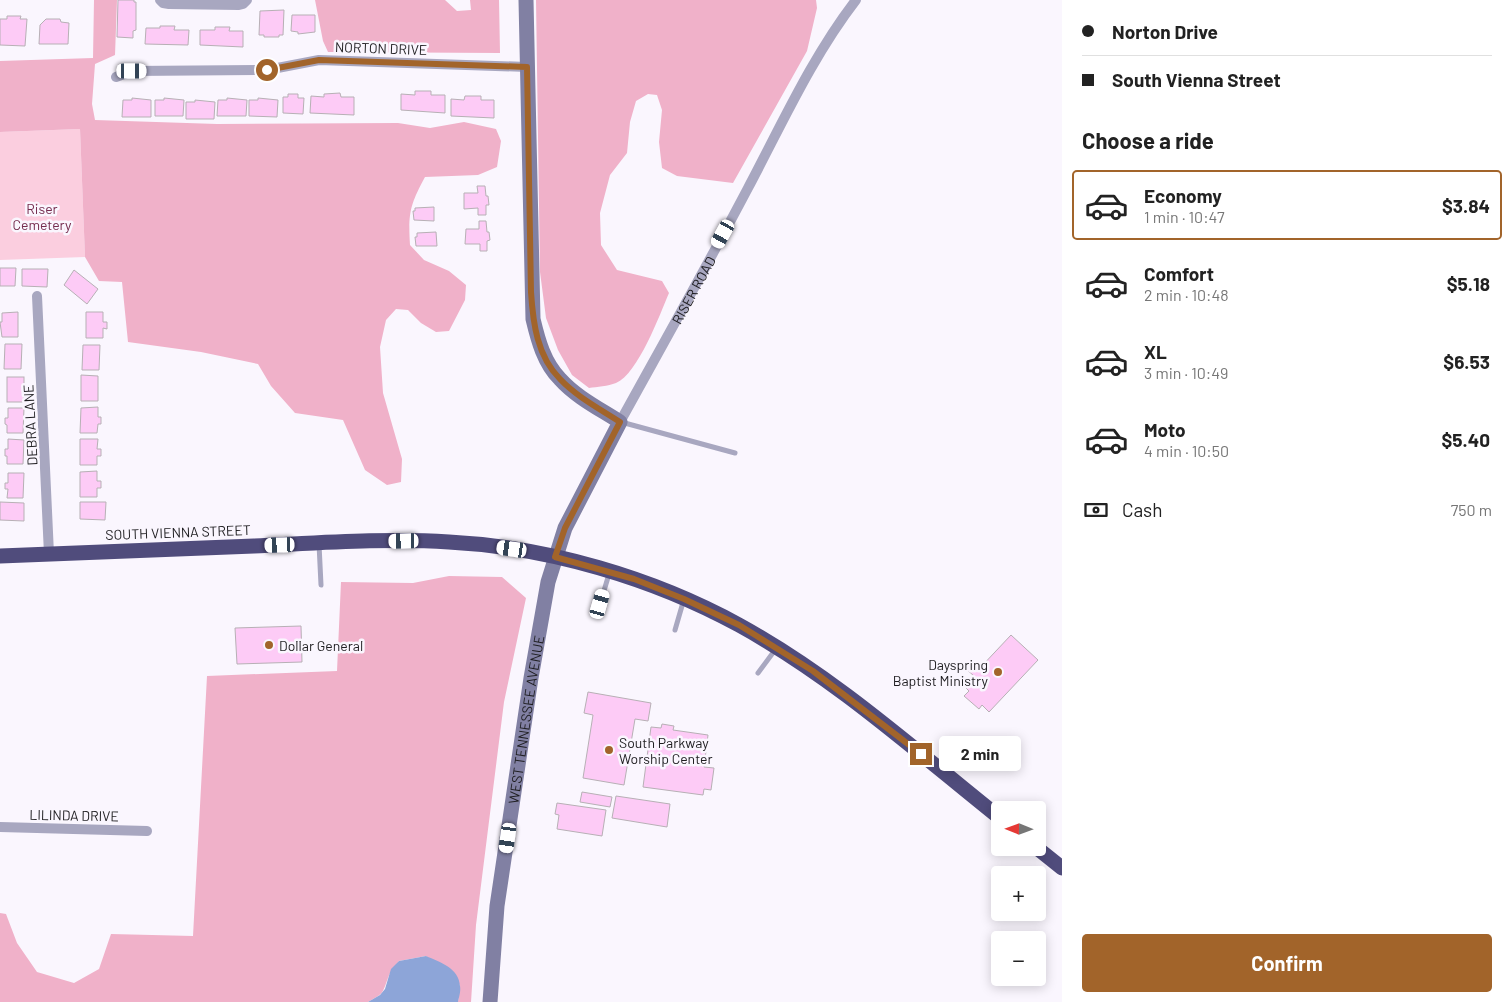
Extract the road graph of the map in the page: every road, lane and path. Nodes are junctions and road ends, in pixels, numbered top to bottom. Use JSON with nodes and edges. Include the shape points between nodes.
{"nodes":[{"id":1,"x":160,"y":0,"type":"edge"},
{"id":2,"x":247,"y":0,"type":"edge"},
{"id":3,"x":526,"y":0,"type":"edge"},
{"id":4,"x":856,"y":0,"type":"edge"},
{"id":5,"x":527,"y":67,"type":"junction"},
{"id":6,"x":116,"y":77,"type":"dead end"},
{"id":7,"x":37,"y":296,"type":"dead end"},
{"id":8,"x":620,"y":422,"type":"junction"},
{"id":9,"x":735,"y":453,"type":"dead end"},
{"id":10,"x":319,"y":543,"type":"junction"},
{"id":11,"x":49,"y":554,"type":"junction"},
{"id":12,"x":0,"y":556,"type":"edge"},
{"id":13,"x":555,"y":557,"type":"junction"},
{"id":14,"x":610,"y":571,"type":"junction"},
{"id":15,"x":321,"y":585,"type":"dead end"},
{"id":16,"x":684,"y":599,"type":"junction"},
{"id":17,"x":600,"y":604,"type":"dead end"},
{"id":18,"x":674,"y":630,"type":"dead end"},
{"id":19,"x":777,"y":648,"type":"junction"},
{"id":20,"x":758,"y":674,"type":"dead end"},
{"id":21,"x":991,"y":811,"type":"edge"},
{"id":22,"x":0,"y":827,"type":"edge"},
{"id":23,"x":147,"y":830,"type":"dead end"},
{"id":24,"x":1046,"y":855,"type":"edge"},
{"id":25,"x":1062,"y":868,"type":"edge"},
{"id":26,"x":490,"y":1002,"type":"edge"}],
"edges":[{"from":1,"to":2,"type":"street","via":[[169,4],[241,5]]},
{"from":3,"to":5,"type":"main road"},
{"from":4,"to":8,"type":"street","name":"RISER ROAD","via":[[834,28]]},
{"from":5,"to":6,"type":"street","name":"NORTON DRIVE","via":[[319,60],[267,70],[132,71]]},
{"from":5,"to":8,"type":"main road","via":[[531,292],[538,340],[559,379]]},
{"from":7,"to":11,"type":"street","name":"DEBRA LANE"},
{"from":8,"to":9,"type":"lane"},
{"from":8,"to":13,"type":"main road","name":"RISER ROAD","via":[[565,528]]},
{"from":10,"to":11,"type":"highway","name":"SOUTH VIENNA STREET"},
{"from":10,"to":13,"type":"highway","name":"SOUTH VIENNA STREET","via":[[450,542]]},
{"from":10,"to":15,"type":"lane"},
{"from":11,"to":12,"type":"highway","name":"SOUTH VIENNA STREET"},
{"from":13,"to":14,"type":"highway","name":"SOUTH VIENNA STREET"},
{"from":13,"to":26,"type":"main road","name":"WEST TENNESSEE AVENUE","via":[[531,678],[497,906]]},
{"from":14,"to":16,"type":"highway","name":"SOUTH VIENNA STREET"},
{"from":14,"to":17,"type":"lane"},
{"from":16,"to":18,"type":"lane"},
{"from":16,"to":19,"type":"highway","name":"SOUTH VIENNA STREET","via":[[739,625]]},
{"from":19,"to":20,"type":"lane"},
{"from":19,"to":21,"type":"highway","name":"SOUTH VIENNA STREET","via":[[840,691]]},
{"from":22,"to":23,"type":"street","name":"LILINDA DRIVE"},
{"from":24,"to":25,"type":"highway"}]}
